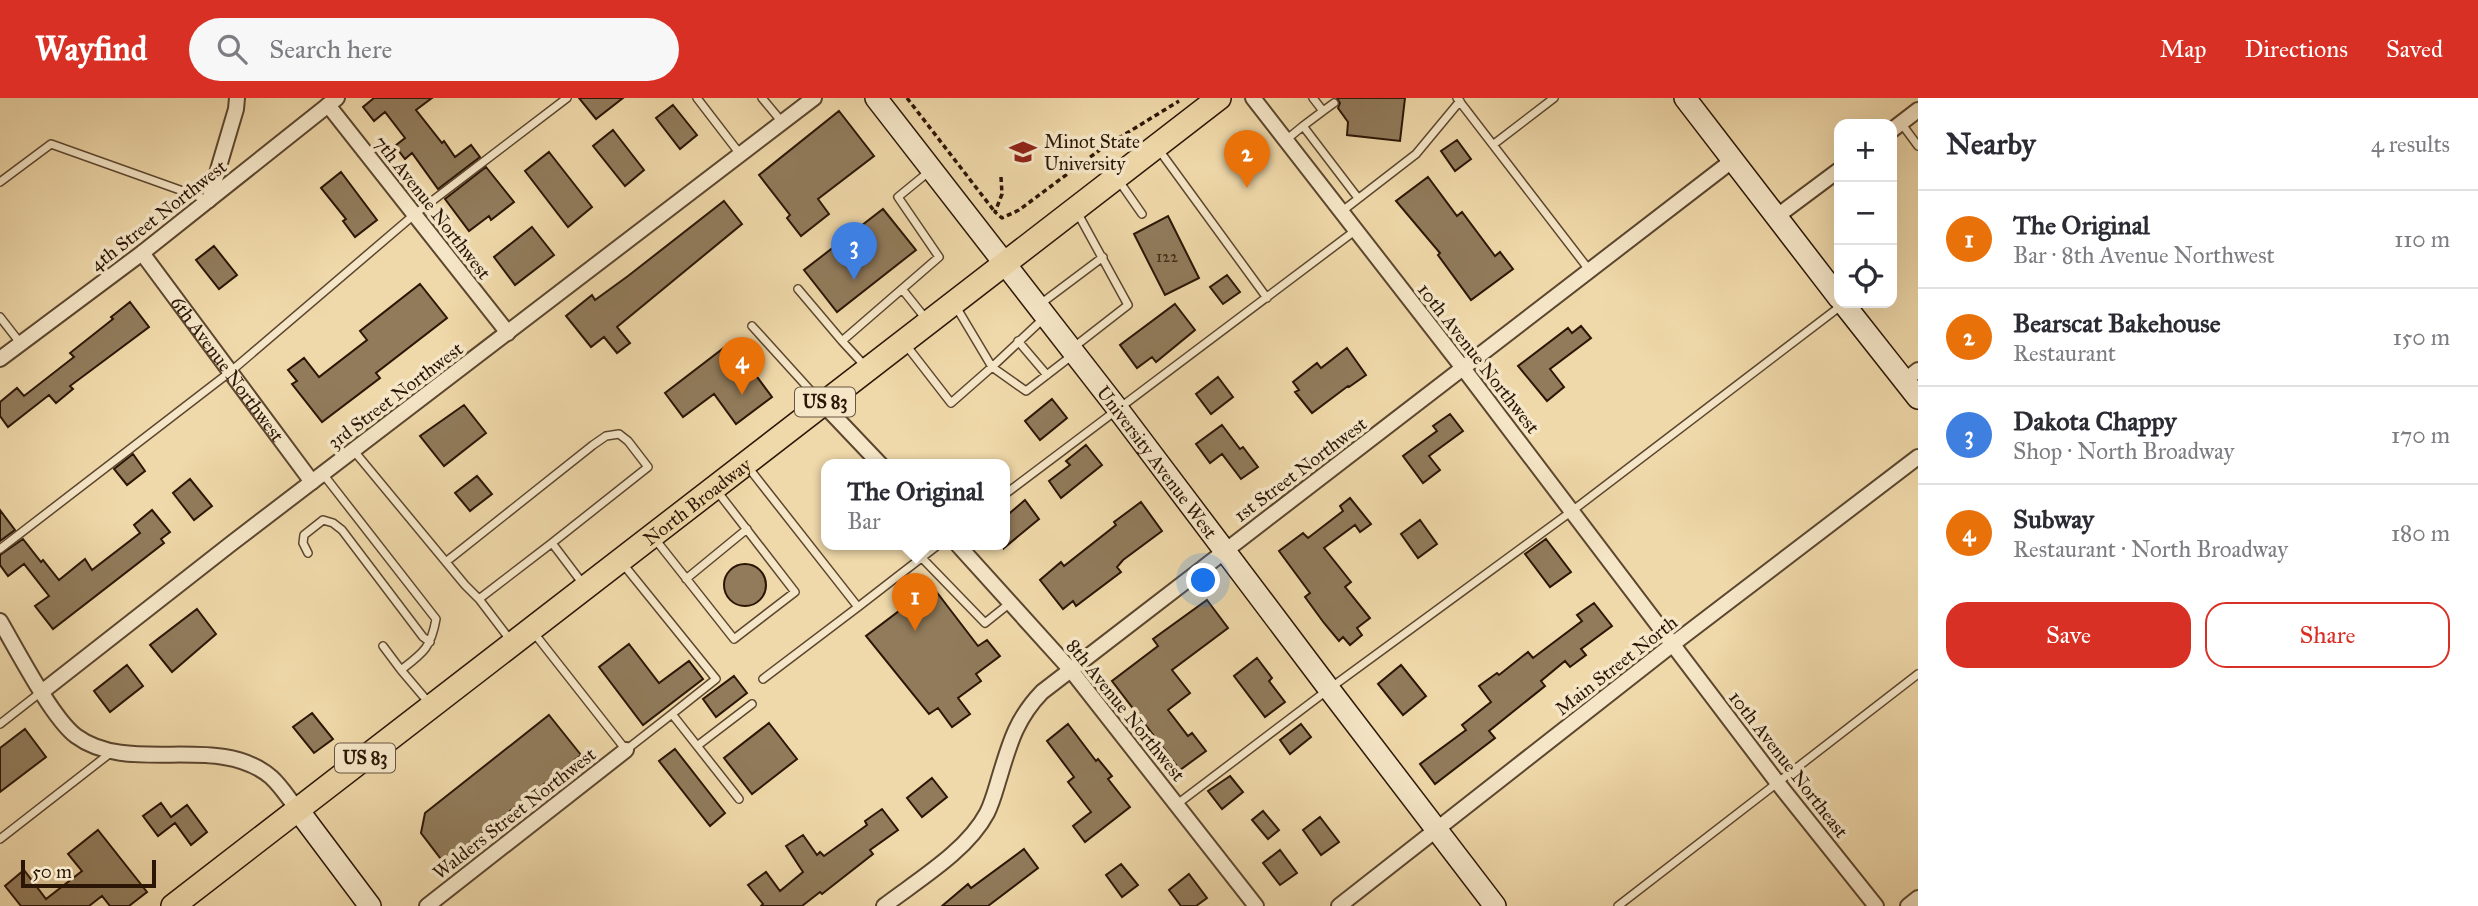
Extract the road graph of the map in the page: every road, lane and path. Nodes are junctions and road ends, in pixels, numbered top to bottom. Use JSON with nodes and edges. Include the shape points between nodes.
{"nodes":[{"id":1,"x":237,"y":98,"type":"edge"},
{"id":2,"x":567,"y":98,"type":"edge"},
{"id":3,"x":697,"y":98,"type":"edge"},
{"id":4,"x":762,"y":98,"type":"edge"},
{"id":5,"x":814,"y":98,"type":"edge"},
{"id":6,"x":877,"y":98,"type":"edge"},
{"id":7,"x":907,"y":98,"type":"edge"},
{"id":8,"x":1184,"y":98,"type":"edge"},
{"id":9,"x":1219,"y":98,"type":"edge"},
{"id":10,"x":1253,"y":98,"type":"edge"},
{"id":11,"x":1313,"y":98,"type":"edge"},
{"id":12,"x":1554,"y":98,"type":"edge"},
{"id":13,"x":1685,"y":98,"type":"edge"},
{"id":14,"x":1459,"y":99,"type":"edge"},
{"id":15,"x":333,"y":101,"type":"edge"},
{"id":16,"x":1334,"y":103,"type":"dead end"},
{"id":17,"x":1918,"y":110,"type":"edge"},
{"id":18,"x":1323,"y":111,"type":"junction"},
{"id":19,"x":782,"y":123,"type":"junction"},
{"id":20,"x":1897,"y":126,"type":"edge"},
{"id":21,"x":1303,"y":127,"type":"junction"},
{"id":22,"x":1897,"y":128,"type":"edge"},
{"id":23,"x":1286,"y":140,"type":"junction"},
{"id":24,"x":1493,"y":144,"type":"junction"},
{"id":25,"x":1157,"y":146,"type":"junction"},
{"id":26,"x":1918,"y":146,"type":"edge"},
{"id":27,"x":740,"y":154,"type":"junction"},
{"id":28,"x":1733,"y":160,"type":"junction"},
{"id":29,"x":932,"y":170,"type":"junction"},
{"id":30,"x":1834,"y":174,"type":"edge"},
{"id":31,"x":1001,"y":177,"type":"dead end"},
{"id":32,"x":1117,"y":177,"type":"junction"},
{"id":33,"x":0,"y":182,"type":"edge"},
{"id":34,"x":1358,"y":198,"type":"junction"},
{"id":35,"x":209,"y":200,"type":"junction"},
{"id":36,"x":1075,"y":209,"type":"junction"},
{"id":37,"x":995,"y":212,"type":"junction"},
{"id":38,"x":1342,"y":212,"type":"junction"},
{"id":39,"x":415,"y":214,"type":"junction"},
{"id":40,"x":1142,"y":214,"type":"dead end"},
{"id":41,"x":1776,"y":217,"type":"junction"},
{"id":42,"x":1356,"y":230,"type":"junction"},
{"id":43,"x":142,"y":253,"type":"junction"},
{"id":44,"x":1102,"y":257,"type":"junction"},
{"id":45,"x":1005,"y":264,"type":"junction"},
{"id":46,"x":1590,"y":271,"type":"junction"},
{"id":47,"x":798,"y":289,"type":"dead end"},
{"id":48,"x":902,"y":289,"type":"junction"},
{"id":49,"x":1834,"y":292,"type":"edge"},
{"id":50,"x":1268,"y":298,"type":"junction"},
{"id":51,"x":953,"y":303,"type":"junction"},
{"id":52,"x":1837,"y":308,"type":"edge"},
{"id":53,"x":1848,"y":308,"type":"edge"},
{"id":54,"x":1042,"y":311,"type":"junction"},
{"id":55,"x":0,"y":317,"type":"edge"},
{"id":56,"x":928,"y":323,"type":"junction"},
{"id":57,"x":752,"y":326,"type":"dead end"},
{"id":58,"x":508,"y":333,"type":"junction"},
{"id":59,"x":842,"y":341,"type":"junction"},
{"id":60,"x":1018,"y":341,"type":"junction"},
{"id":61,"x":903,"y":342,"type":"junction"},
{"id":62,"x":20,"y":344,"type":"junction"},
{"id":63,"x":1073,"y":352,"type":"junction"},
{"id":64,"x":0,"y":359,"type":"edge"},
{"id":65,"x":992,"y":367,"type":"junction"},
{"id":66,"x":1463,"y":368,"type":"junction"},
{"id":67,"x":868,"y":369,"type":"junction"},
{"id":68,"x":230,"y":372,"type":"junction"},
{"id":69,"x":1047,"y":375,"type":"junction"},
{"id":70,"x":1911,"y":375,"type":"edge"},
{"id":71,"x":1918,"y":398,"type":"edge"},
{"id":72,"x":823,"y":404,"type":"junction"},
{"id":73,"x":1117,"y":408,"type":"junction"},
{"id":74,"x":354,"y":451,"type":"junction"},
{"id":75,"x":1918,"y":457,"type":"edge"},
{"id":76,"x":875,"y":459,"type":"edge"},
{"id":77,"x":746,"y":463,"type":"junction"},
{"id":78,"x":318,"y":478,"type":"junction"},
{"id":79,"x":714,"y":488,"type":"junction"},
{"id":80,"x":1010,"y":490,"type":"edge"},
{"id":81,"x":1572,"y":512,"type":"junction"},
{"id":82,"x":747,"y":529,"type":"junction"},
{"id":83,"x":653,"y":535,"type":"junction"},
{"id":84,"x":552,"y":543,"type":"junction"},
{"id":85,"x":0,"y":549,"type":"edge"},
{"id":86,"x":932,"y":550,"type":"edge"},
{"id":87,"x":963,"y":550,"type":"edge"},
{"id":88,"x":1224,"y":551,"type":"junction"},
{"id":89,"x":308,"y":553,"type":"dead end"},
{"id":90,"x":922,"y":558,"type":"junction"},
{"id":91,"x":621,"y":560,"type":"junction"},
{"id":92,"x":447,"y":561,"type":"junction"},
{"id":93,"x":686,"y":579,"type":"junction"},
{"id":94,"x":586,"y":587,"type":"junction"},
{"id":95,"x":479,"y":599,"type":"junction"},
{"id":96,"x":1011,"y":603,"type":"junction"},
{"id":97,"x":858,"y":607,"type":"junction"},
{"id":98,"x":0,"y":621,"type":"edge"},
{"id":99,"x":531,"y":629,"type":"junction"},
{"id":100,"x":430,"y":642,"type":"junction"},
{"id":101,"x":513,"y":643,"type":"junction"},
{"id":102,"x":1673,"y":644,"type":"junction"},
{"id":103,"x":383,"y":646,"type":"dead end"},
{"id":104,"x":1070,"y":669,"type":"junction"},
{"id":105,"x":401,"y":670,"type":"junction"},
{"id":106,"x":1918,"y":674,"type":"edge"},
{"id":107,"x":763,"y":679,"type":"dead end"},
{"id":108,"x":1329,"y":690,"type":"junction"},
{"id":109,"x":43,"y":691,"type":"junction"},
{"id":110,"x":752,"y":704,"type":"dead end"},
{"id":111,"x":432,"y":706,"type":"junction"},
{"id":112,"x":672,"y":714,"type":"junction"},
{"id":113,"x":0,"y":724,"type":"edge"},
{"id":114,"x":697,"y":746,"type":"junction"},
{"id":115,"x":626,"y":750,"type":"junction"},
{"id":116,"x":113,"y":751,"type":"junction"},
{"id":117,"x":1777,"y":782,"type":"junction"},
{"id":118,"x":738,"y":799,"type":"dead end"},
{"id":119,"x":1176,"y":804,"type":"junction"},
{"id":120,"x":298,"y":810,"type":"junction"},
{"id":121,"x":1436,"y":830,"type":"junction"},
{"id":122,"x":0,"y":839,"type":"edge"},
{"id":123,"x":1918,"y":898,"type":"edge"},
{"id":124,"x":173,"y":906,"type":"edge"},
{"id":125,"x":370,"y":906,"type":"edge"},
{"id":126,"x":427,"y":906,"type":"edge"},
{"id":127,"x":884,"y":906,"type":"edge"},
{"id":128,"x":1256,"y":906,"type":"edge"},
{"id":129,"x":1339,"y":906,"type":"edge"},
{"id":130,"x":1495,"y":906,"type":"edge"},
{"id":131,"x":1618,"y":906,"type":"edge"},
{"id":132,"x":1876,"y":906,"type":"edge"},
{"id":133,"x":1908,"y":906,"type":"edge"}],
"edges":[{"from":1,"to":35,"type":"street"},
{"from":2,"to":39,"type":"lane"},
{"from":3,"to":27,"type":"lane"},
{"from":4,"to":19,"type":"lane"},
{"from":5,"to":19,"type":"street","name":"3rd Street Northwest"},
{"from":6,"to":29,"type":"street","name":"University Avenue West"},
{"from":7,"to":37,"type":"path"},
{"from":8,"to":37,"type":"path","via":[[1101,149],[1019,210],[1002,218]]},
{"from":9,"to":25,"type":"main road","name":"North Broadway","number":"US 83"},
{"from":10,"to":23,"type":"street","name":"10th Avenue Northwest"},
{"from":11,"to":18,"type":"lane"},
{"from":12,"to":24,"type":"lane"},
{"from":13,"to":28,"type":"street"},
{"from":14,"to":24,"type":"lane"},
{"from":14,"to":34,"type":"lane","via":[[1416,154]]},
{"from":15,"to":35,"type":"street","name":"4th Street Northwest"},
{"from":15,"to":39,"type":"street","name":"7th Avenue Northwest"},
{"from":16,"to":18,"type":"lane"},
{"from":17,"to":20,"type":"street"},
{"from":18,"to":21,"type":"lane"},
{"from":19,"to":27,"type":"street","name":"3rd Street Northwest"},
{"from":21,"to":23,"type":"lane"},
{"from":21,"to":34,"type":"lane"},
{"from":22,"to":26,"type":"lane"},
{"from":23,"to":38,"type":"street","name":"10th Avenue Northwest"},
{"from":24,"to":46,"type":"lane"},
{"from":25,"to":32,"type":"main road","name":"North Broadway","number":"US 83"},
{"from":25,"to":50,"type":"lane"},
{"from":27,"to":58,"type":"street","name":"3rd Street Northwest"},
{"from":28,"to":41,"type":"street"},
{"from":28,"to":46,"type":"street","name":"1st Street Northwest"},
{"from":29,"to":45,"type":"street","name":"University Avenue West"},
{"from":29,"to":48,"type":"lane","via":[[898,197],[939,257]]},
{"from":30,"to":41,"type":"street"},
{"from":31,"to":37,"type":"path","via":[[1002,194]]},
{"from":32,"to":36,"type":"main road","name":"North Broadway","number":"US 83"},
{"from":32,"to":40,"type":"lane"},
{"from":33,"to":35,"type":"lane","via":[[51,144]]},
{"from":34,"to":38,"type":"lane"},
{"from":35,"to":43,"type":"street","name":"4th Street Northwest"},
{"from":36,"to":44,"type":"lane"},
{"from":36,"to":45,"type":"main road","name":"North Broadway","number":"US 83"},
{"from":38,"to":42,"type":"street","name":"10th Avenue Northwest"},
{"from":39,"to":58,"type":"street","name":"7th Avenue Northwest"},
{"from":39,"to":68,"type":"lane"},
{"from":41,"to":49,"type":"street"},
{"from":42,"to":50,"type":"lane"},
{"from":42,"to":66,"type":"street","name":"10th Avenue Northwest"},
{"from":43,"to":62,"type":"street","name":"4th Street Northwest"},
{"from":43,"to":68,"type":"street","name":"6th Avenue Northwest"},
{"from":44,"to":54,"type":"lane"},
{"from":44,"to":63,"type":"lane","via":[[1128,304]]},
{"from":45,"to":51,"type":"main road","name":"North Broadway","number":"US 83"},
{"from":45,"to":54,"type":"street","name":"University Avenue West"},
{"from":46,"to":66,"type":"street","name":"1st Street Northwest"},
{"from":47,"to":59,"type":"lane"},
{"from":48,"to":56,"type":"lane"},
{"from":48,"to":59,"type":"lane"},
{"from":50,"to":73,"type":"lane"},
{"from":51,"to":56,"type":"main road","name":"North Broadway","number":"US 83"},
{"from":51,"to":65,"type":"lane"},
{"from":52,"to":81,"type":"lane"},
{"from":53,"to":70,"type":"street"},
{"from":54,"to":60,"type":"lane"},
{"from":54,"to":63,"type":"street","name":"University Avenue West"},
{"from":55,"to":62,"type":"lane"},
{"from":56,"to":61,"type":"main road","name":"North Broadway","number":"US 83"},
{"from":57,"to":72,"type":"lane"},
{"from":58,"to":74,"type":"street","name":"3rd Street Northwest"},
{"from":59,"to":67,"type":"lane"},
{"from":60,"to":65,"type":"lane"},
{"from":60,"to":69,"type":"lane"},
{"from":61,"to":65,"type":"lane","via":[[951,402]]},
{"from":61,"to":67,"type":"main road","name":"North Broadway","number":"US 83"},
{"from":62,"to":64,"type":"street","name":"4th Street Northwest"},
{"from":63,"to":69,"type":"lane"},
{"from":63,"to":73,"type":"street","name":"University Avenue West"},
{"from":65,"to":69,"type":"lane","via":[[1026,391]]},
{"from":66,"to":81,"type":"street","name":"10th Avenue Northwest"},
{"from":66,"to":88,"type":"street","name":"1st Street Northwest"},
{"from":67,"to":72,"type":"main road","name":"North Broadway","number":"US 83"},
{"from":68,"to":78,"type":"street","name":"6th Avenue Northwest"},
{"from":68,"to":85,"type":"lane"},
{"from":70,"to":71,"type":"street"},
{"from":72,"to":76,"type":"street"},
{"from":72,"to":77,"type":"main road","name":"North Broadway","number":"US 83"},
{"from":73,"to":80,"type":"lane"},
{"from":73,"to":88,"type":"street","name":"University Avenue West"},
{"from":74,"to":78,"type":"street","name":"3rd Street Northwest"},
{"from":74,"to":92,"type":"lane"},
{"from":75,"to":102,"type":"street","name":"Main Street North"},
{"from":77,"to":79,"type":"main road","name":"North Broadway","number":"US 83"},
{"from":77,"to":97,"type":"lane"},
{"from":78,"to":100,"type":"lane","via":[[436,619]]},
{"from":78,"to":109,"type":"street","name":"3rd Street Northwest"},
{"from":79,"to":82,"type":"lane"},
{"from":79,"to":83,"type":"main road","name":"North Broadway","number":"US 83"},
{"from":81,"to":102,"type":"street","name":"10th Avenue Northwest"},
{"from":81,"to":108,"type":"lane"},
{"from":82,"to":93,"type":"lane"},
{"from":82,"to":93,"type":"lane","via":[[795,592],[734,639]]},
{"from":83,"to":91,"type":"main road","name":"North Broadway","number":"US 83"},
{"from":83,"to":93,"type":"lane"},
{"from":84,"to":92,"type":"lane","via":[[648,467],[619,434],[606,436]]},
{"from":84,"to":94,"type":"lane"},
{"from":84,"to":95,"type":"lane"},
{"from":86,"to":90,"type":"lane"},
{"from":87,"to":96,"type":"street","name":"8th Avenue Northwest"},
{"from":88,"to":104,"type":"street","name":"1st Street Northwest"},
{"from":88,"to":108,"type":"street","name":"University Avenue West"},
{"from":89,"to":100,"type":"lane","via":[[304,535],[323,520],[334,523]]},
{"from":90,"to":96,"type":"lane","via":[[985,623]]},
{"from":90,"to":97,"type":"lane"},
{"from":91,"to":94,"type":"main road","name":"North Broadway","number":"US 83"},
{"from":91,"to":112,"type":"lane","via":[[716,679]]},
{"from":92,"to":95,"type":"lane"},
{"from":94,"to":99,"type":"main road","name":"North Broadway","number":"US 83"},
{"from":95,"to":101,"type":"lane"},
{"from":96,"to":104,"type":"street","name":"8th Avenue Northwest"},
{"from":97,"to":107,"type":"lane"},
{"from":98,"to":109,"type":"street"},
{"from":99,"to":101,"type":"main road","name":"North Broadway","number":"US 83"},
{"from":99,"to":115,"type":"lane"},
{"from":100,"to":105,"type":"lane","via":[[427,650]]},
{"from":101,"to":111,"type":"main road","name":"North Broadway","number":"US 83"},
{"from":102,"to":117,"type":"street","name":"10th Avenue Northeast"},
{"from":102,"to":121,"type":"street","name":"Main Street North"},
{"from":103,"to":105,"type":"lane"},
{"from":104,"to":119,"type":"street","name":"8th Avenue Northwest"},
{"from":104,"to":127,"type":"street","name":"1st Street Northwest","via":[[1022,716],[991,806],[978,828]]},
{"from":105,"to":111,"type":"lane"},
{"from":106,"to":117,"type":"lane"},
{"from":108,"to":119,"type":"lane"},
{"from":108,"to":121,"type":"street","name":"University Avenue West"},
{"from":109,"to":113,"type":"lane","name":"3rd Street Northwest"},
{"from":109,"to":116,"type":"street","via":[[75,735]]},
{"from":110,"to":114,"type":"lane"},
{"from":111,"to":120,"type":"main road","name":"North Broadway","number":"US 83"},
{"from":112,"to":114,"type":"lane"},
{"from":112,"to":115,"type":"lane"},
{"from":114,"to":118,"type":"lane"},
{"from":115,"to":126,"type":"street","name":"Walders Street Northwest"},
{"from":116,"to":120,"type":"street","via":[[214,756],[250,764],[270,776]]},
{"from":116,"to":122,"type":"lane"},
{"from":117,"to":131,"type":"lane"},
{"from":117,"to":132,"type":"street","name":"10th Avenue Northeast"},
{"from":119,"to":128,"type":"street","name":"8th Avenue Northwest"},
{"from":120,"to":124,"type":"main road","name":"North Broadway","number":"US 83"},
{"from":120,"to":125,"type":"street"},
{"from":121,"to":129,"type":"street","name":"Main Street North"},
{"from":121,"to":130,"type":"street","name":"University Avenue West"},
{"from":123,"to":133,"type":"street"}]}
